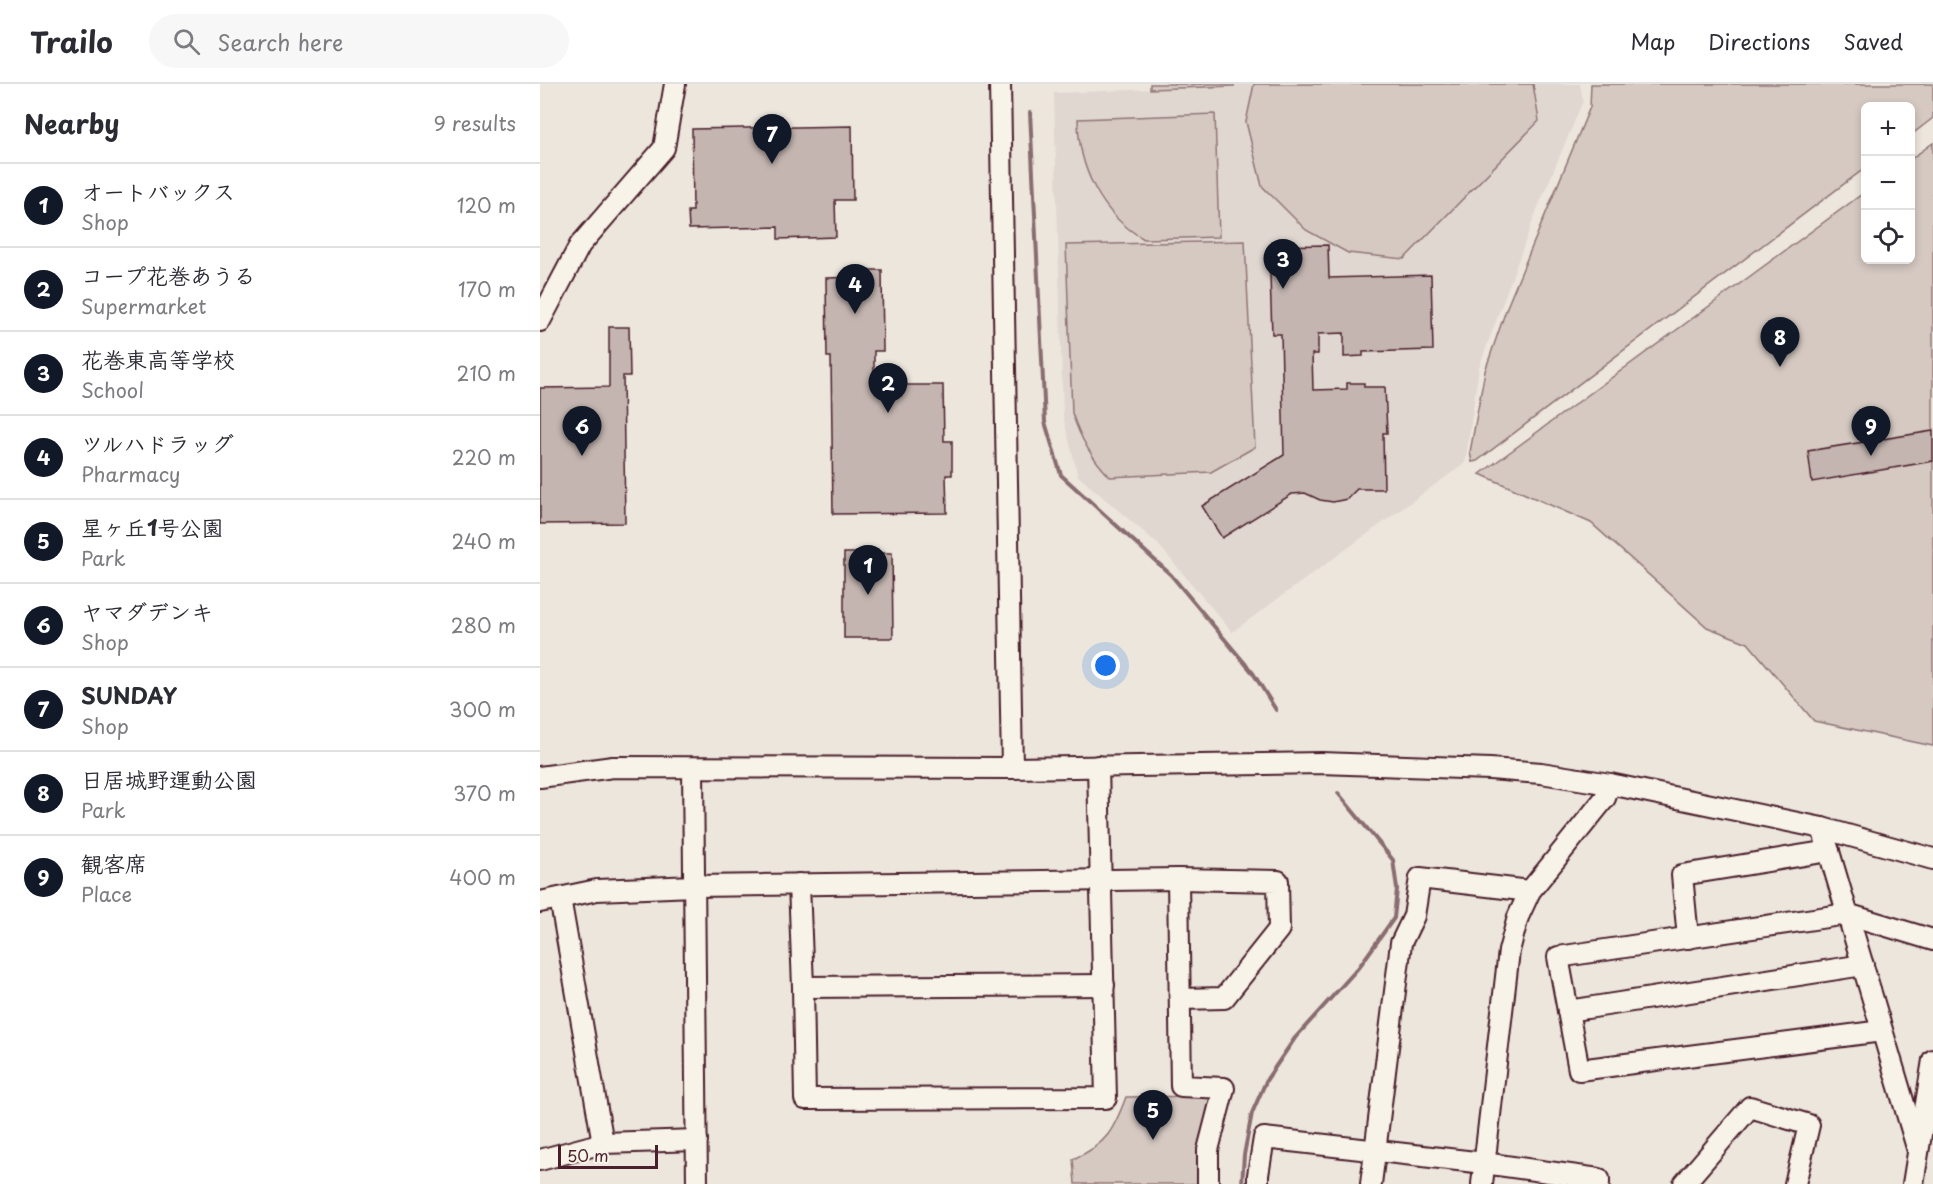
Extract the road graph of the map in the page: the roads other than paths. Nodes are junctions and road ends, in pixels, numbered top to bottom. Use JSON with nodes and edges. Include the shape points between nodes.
{"nodes":[{"id":1,"x":675,"y":84,"type":"edge"},
{"id":2,"x":1000,"y":84,"type":"edge"},
{"id":3,"x":540,"y":321,"type":"edge"},
{"id":4,"x":1098,"y":766,"type":"junction"},
{"id":5,"x":693,"y":768,"type":"junction"},
{"id":6,"x":1012,"y":768,"type":"junction"},
{"id":7,"x":540,"y":777,"type":"edge"},
{"id":8,"x":1610,"y":784,"type":"junction"},
{"id":9,"x":1822,"y":828,"type":"junction"},
{"id":10,"x":1828,"y":851,"type":"junction"},
{"id":11,"x":1933,"y":860,"type":"edge"},
{"id":12,"x":1178,"y":879,"type":"junction"},
{"id":13,"x":1102,"y":880,"type":"junction"},
{"id":14,"x":799,"y":884,"type":"junction"},
{"id":15,"x":694,"y":886,"type":"junction"},
{"id":16,"x":1530,"y":891,"type":"junction"},
{"id":17,"x":560,"y":898,"type":"junction"},
{"id":18,"x":540,"y":902,"type":"edge"},
{"id":19,"x":1847,"y":915,"type":"junction"},
{"id":20,"x":1688,"y":938,"type":"junction"},
{"id":21,"x":1933,"y":940,"type":"edge"},
{"id":22,"x":1863,"y":965,"type":"junction"},
{"id":23,"x":1104,"y":985,"type":"junction"},
{"id":24,"x":804,"y":987,"type":"junction"},
{"id":25,"x":1180,"y":999,"type":"junction"},
{"id":26,"x":1568,"y":1011,"type":"junction"},
{"id":27,"x":1882,"y":1031,"type":"junction"},
{"id":28,"x":1933,"y":1060,"type":"edge"},
{"id":29,"x":697,"y":1140,"type":"junction"},
{"id":30,"x":603,"y":1143,"type":"junction"},
{"id":31,"x":1375,"y":1150,"type":"junction"},
{"id":32,"x":1918,"y":1151,"type":"junction"},
{"id":33,"x":540,"y":1160,"type":"edge"},
{"id":34,"x":1484,"y":1163,"type":"junction"},
{"id":35,"x":697,"y":1184,"type":"edge"},
{"id":36,"x":1208,"y":1184,"type":"edge"},
{"id":37,"x":1258,"y":1184,"type":"edge"},
{"id":38,"x":1371,"y":1184,"type":"edge"},
{"id":39,"x":1482,"y":1184,"type":"edge"},
{"id":40,"x":1599,"y":1184,"type":"edge"},
{"id":41,"x":1684,"y":1184,"type":"edge"},
{"id":42,"x":1795,"y":1184,"type":"edge"},
{"id":43,"x":1913,"y":1184,"type":"edge"}],
"edges":[{"from":1,"to":3,"type":"street","via":[[664,148],[580,245]]},
{"from":2,"to":6,"type":"street"},
{"from":4,"to":6,"type":"street"},
{"from":4,"to":8,"type":"street","via":[[1321,762],[1540,773]]},
{"from":4,"to":13,"type":"street"},
{"from":5,"to":6,"type":"street"},
{"from":5,"to":7,"type":"street","via":[[613,768]]},
{"from":5,"to":15,"type":"street"},
{"from":8,"to":9,"type":"street"},
{"from":8,"to":16,"type":"street","via":[[1605,798]]},
{"from":9,"to":10,"type":"street"},
{"from":9,"to":11,"type":"street"},
{"from":10,"to":19,"type":"street"},
{"from":10,"to":20,"type":"street","via":[[1682,875]]},
{"from":12,"to":13,"type":"street"},
{"from":12,"to":25,"type":"street"},
{"from":12,"to":25,"type":"street","via":[[1278,881],[1279,929],[1224,998]]},
{"from":13,"to":14,"type":"street"},
{"from":13,"to":23,"type":"street"},
{"from":14,"to":15,"type":"street"},
{"from":14,"to":24,"type":"street"},
{"from":15,"to":17,"type":"street","via":[[597,890]]},
{"from":15,"to":29,"type":"street"},
{"from":16,"to":31,"type":"street","via":[[1420,878],[1414,916],[1401,943]]},
{"from":16,"to":34,"type":"street","via":[[1509,951]]},
{"from":17,"to":18,"type":"street"},
{"from":17,"to":30,"type":"street"},
{"from":19,"to":20,"type":"street"},
{"from":19,"to":21,"type":"street"},
{"from":19,"to":22,"type":"street"},
{"from":20,"to":26,"type":"street","via":[[1558,957]]},
{"from":22,"to":26,"type":"street"},
{"from":22,"to":27,"type":"street"},
{"from":23,"to":24,"type":"street"},
{"from":23,"to":24,"type":"street","via":[[1106,1098],[805,1099]]},
{"from":25,"to":36,"type":"street","via":[[1181,1086],[1224,1088],[1208,1150]]},
{"from":26,"to":27,"type":"street","via":[[1579,1070]]},
{"from":27,"to":32,"type":"street"},
{"from":28,"to":32,"type":"street"},
{"from":29,"to":30,"type":"street"},
{"from":29,"to":35,"type":"street"},
{"from":30,"to":33,"type":"street"},
{"from":31,"to":34,"type":"street"},
{"from":31,"to":37,"type":"street","via":[[1264,1138]]},
{"from":31,"to":38,"type":"street"},
{"from":32,"to":43,"type":"street"},
{"from":34,"to":39,"type":"street"},
{"from":34,"to":40,"type":"street","via":[[1599,1179]]},
{"from":41,"to":42,"type":"street","via":[[1750,1107],[1809,1125]]}]}
